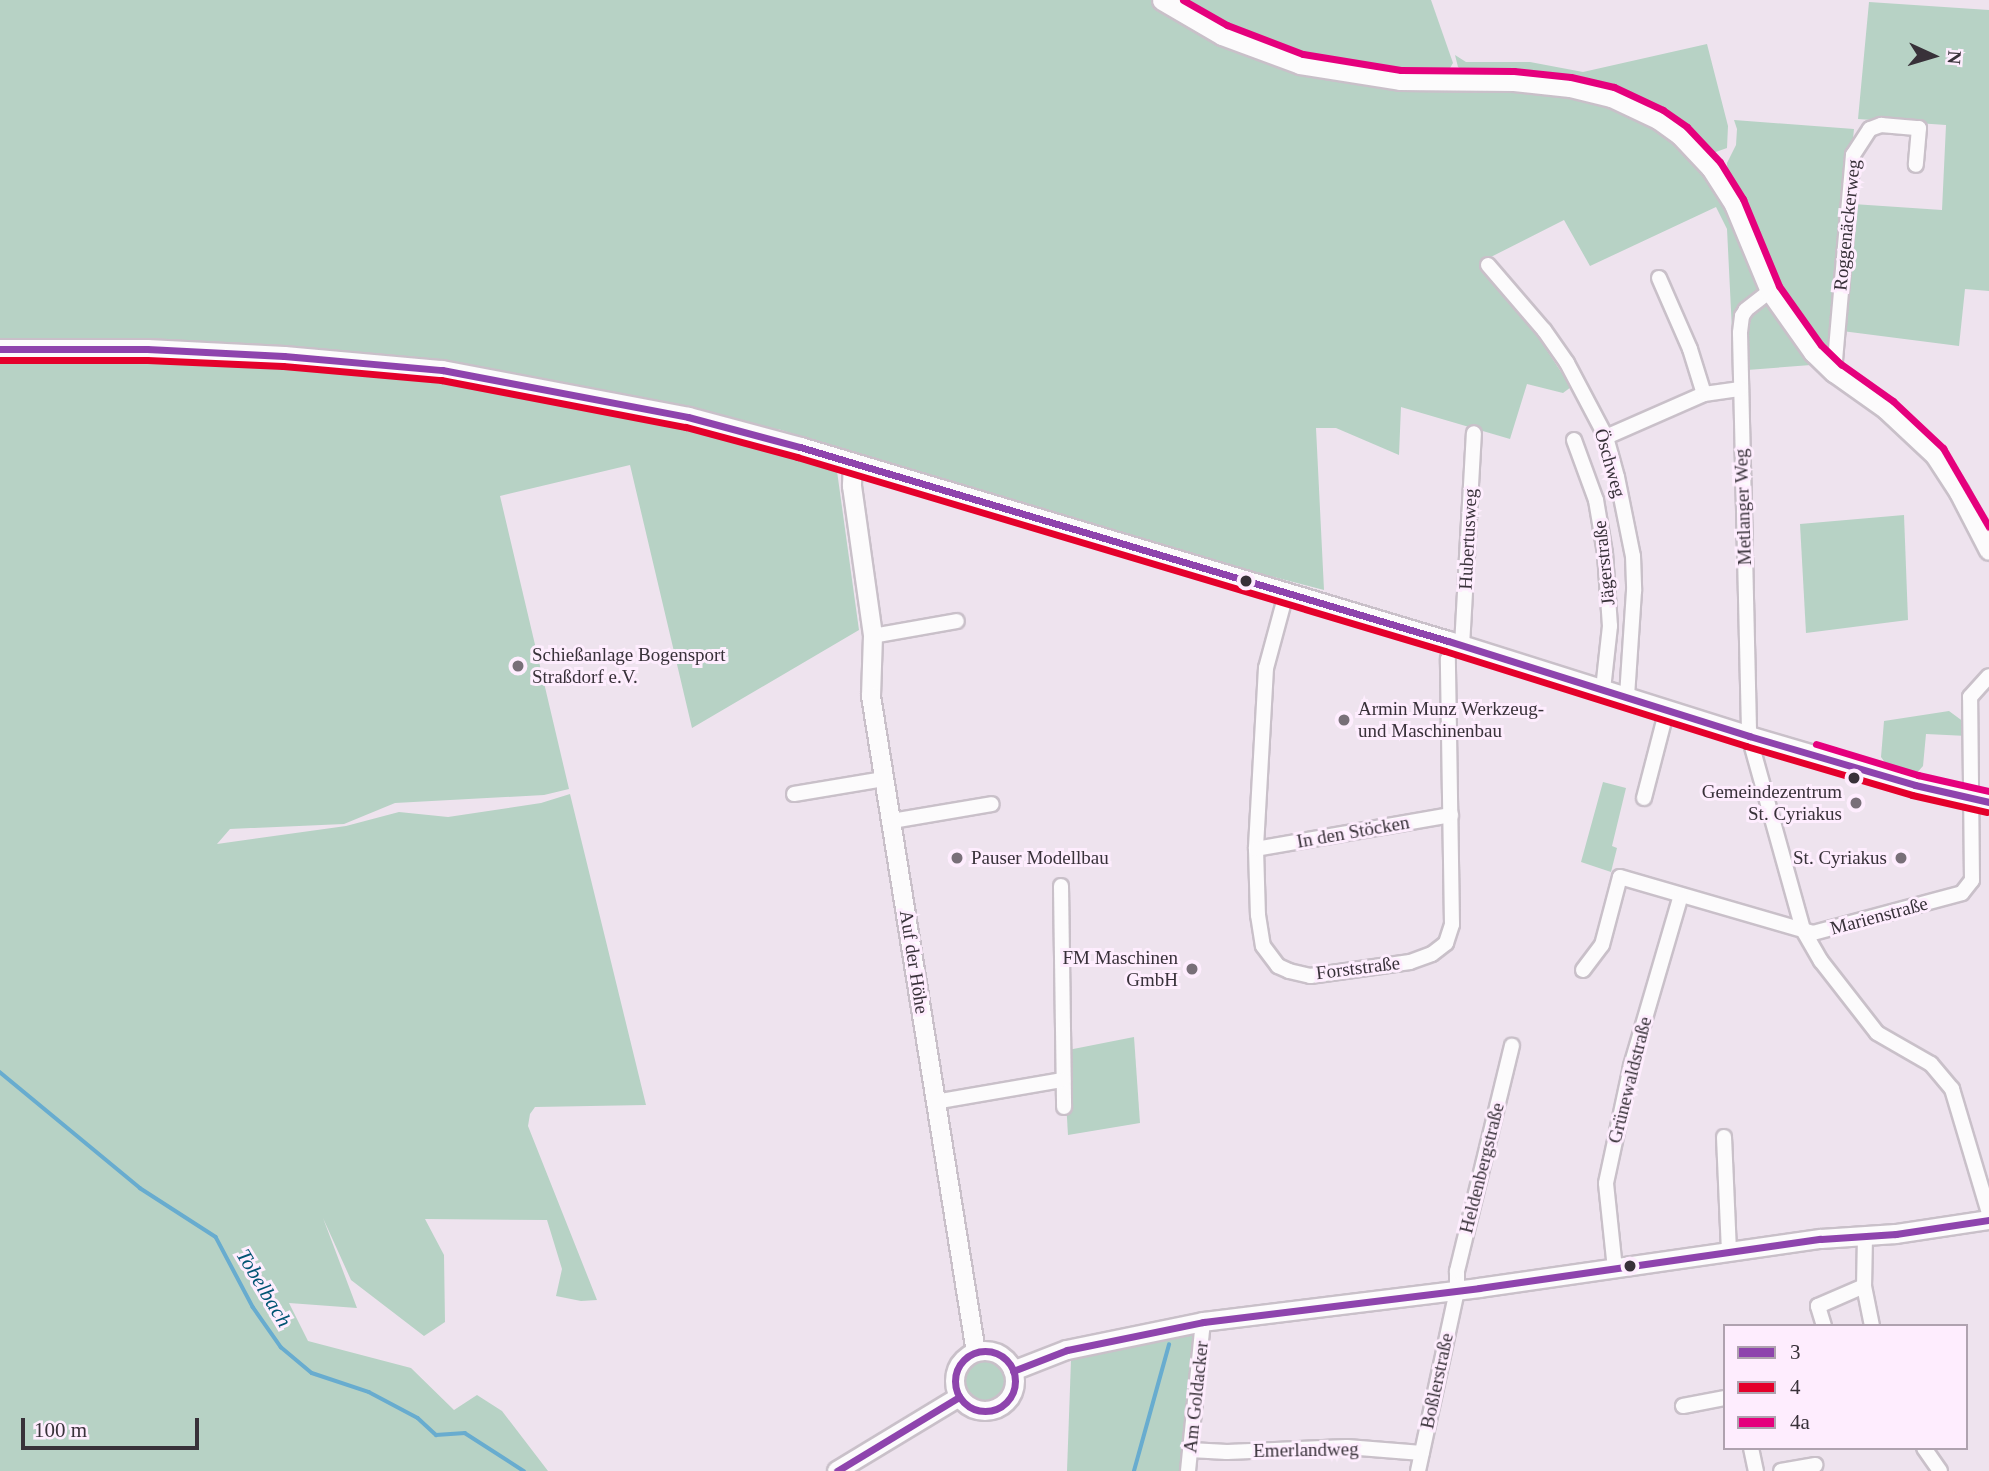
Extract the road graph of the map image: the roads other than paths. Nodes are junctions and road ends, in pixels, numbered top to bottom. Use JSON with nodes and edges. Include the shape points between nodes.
{"nodes":[{"id":1,"x":1161,"y":0,"type":"edge"},
{"id":2,"x":1916,"y":165,"type":"dead end"},
{"id":3,"x":1488,"y":265,"type":"dead end"},
{"id":4,"x":1659,"y":278,"type":"dead end"},
{"id":5,"x":1770,"y":291,"type":"junction"},
{"id":6,"x":0,"y":349,"type":"edge"},
{"id":7,"x":1834,"y":372,"type":"junction"},
{"id":8,"x":1741,"y":389,"type":"junction"},
{"id":9,"x":1704,"y":394,"type":"junction"},
{"id":10,"x":1474,"y":433,"type":"dead end"},
{"id":11,"x":1606,"y":437,"type":"junction"},
{"id":12,"x":1574,"y":440,"type":"dead end"},
{"id":13,"x":853,"y":465,"type":"junction"},
{"id":14,"x":1989,"y":550,"type":"edge"},
{"id":15,"x":1286,"y":594,"type":"junction"},
{"id":16,"x":957,"y":621,"type":"dead end"},
{"id":17,"x":873,"y":636,"type":"junction"},
{"id":18,"x":1455,"y":652,"type":"junction"},
{"id":19,"x":1989,"y":676,"type":"edge"},
{"id":20,"x":1603,"y":689,"type":"junction"},
{"id":21,"x":1627,"y":696,"type":"junction"},
{"id":22,"x":1667,"y":709,"type":"junction"},
{"id":23,"x":1749,"y":736,"type":"junction"},
{"id":24,"x":884,"y":779,"type":"junction"},
{"id":25,"x":794,"y":794,"type":"dead end"},
{"id":26,"x":1644,"y":798,"type":"dead end"},
{"id":27,"x":1980,"y":800,"type":"edge"},
{"id":28,"x":992,"y":804,"type":"dead end"},
{"id":29,"x":1451,"y":815,"type":"junction"},
{"id":30,"x":892,"y":821,"type":"junction"},
{"id":31,"x":1256,"y":849,"type":"junction"},
{"id":32,"x":1061,"y":886,"type":"dead end"},
{"id":33,"x":1681,"y":895,"type":"junction"},
{"id":34,"x":1803,"y":930,"type":"junction"},
{"id":35,"x":1584,"y":970,"type":"dead end"},
{"id":36,"x":1512,"y":1046,"type":"dead end"},
{"id":37,"x":1063,"y":1080,"type":"junction"},
{"id":38,"x":935,"y":1102,"type":"junction"},
{"id":39,"x":1065,"y":1107,"type":"dead end"},
{"id":40,"x":1724,"y":1137,"type":"dead end"},
{"id":41,"x":1989,"y":1213,"type":"edge"},
{"id":42,"x":1989,"y":1220,"type":"edge"},
{"id":43,"x":1865,"y":1236,"type":"junction"},
{"id":44,"x":1729,"y":1252,"type":"junction"},
{"id":45,"x":1615,"y":1269,"type":"junction"},
{"id":46,"x":1864,"y":1286,"type":"junction"},
{"id":47,"x":1457,"y":1291,"type":"junction"},
{"id":48,"x":1203,"y":1322,"type":"junction"},
{"id":49,"x":1823,"y":1324,"type":"edge"},
{"id":50,"x":1872,"y":1324,"type":"edge"},
{"id":51,"x":976,"y":1352,"type":"junction"},
{"id":52,"x":1013,"y":1371,"type":"junction"},
{"id":53,"x":959,"y":1397,"type":"junction"},
{"id":54,"x":1723,"y":1398,"type":"edge"},
{"id":55,"x":1683,"y":1406,"type":"dead end"},
{"id":56,"x":1190,"y":1450,"type":"junction"},
{"id":57,"x":1751,"y":1450,"type":"edge"},
{"id":58,"x":1925,"y":1450,"type":"edge"},
{"id":59,"x":1422,"y":1453,"type":"junction"},
{"id":60,"x":1815,"y":1465,"type":"dead end"},
{"id":61,"x":1938,"y":1470,"type":"edge"},
{"id":62,"x":837,"y":1471,"type":"edge"},
{"id":63,"x":1188,"y":1471,"type":"edge"},
{"id":64,"x":1418,"y":1471,"type":"edge"},
{"id":65,"x":1756,"y":1471,"type":"edge"},
{"id":66,"x":1781,"y":1471,"type":"edge"}],
"edges":[{"from":1,"to":5,"type":"main road","via":[[1265,53],[1334,71],[1399,80],[1540,83],[1592,91],[1636,107],[1680,135],[1711,167],[1734,204]]},
{"from":2,"to":7,"type":"street","name":"Roggenäckerweg","via":[[1919,128],[1881,125],[1870,129],[1853,155]]},
{"from":3,"to":11,"type":"street","name":"Öschweg","via":[[1567,363]]},
{"from":4,"to":9,"type":"street"},
{"from":5,"to":7,"type":"main road","via":[[1813,352]]},
{"from":5,"to":8,"type":"street","name":"Metlanger Weg","via":[[1742,316]]},
{"from":6,"to":13,"type":"main road","via":[[147,349],[442,370],[629,404]]},
{"from":7,"to":14,"type":"main road","via":[[1886,409],[1935,455]]},
{"from":8,"to":9,"type":"street"},
{"from":8,"to":23,"type":"street","name":"Metlanger Weg"},
{"from":9,"to":11,"type":"street"},
{"from":10,"to":18,"type":"street","name":"Hubertusweg"},
{"from":11,"to":21,"type":"street","name":"Öschweg","via":[[1633,556]]},
{"from":12,"to":20,"type":"street","name":"Jägerstraße","via":[[1596,500],[1605,554],[1610,626]]},
{"from":13,"to":15,"type":"main road"},
{"from":13,"to":17,"type":"street","name":"Auf der Höhe"},
{"from":15,"to":18,"type":"main road"},
{"from":15,"to":31,"type":"street","name":"Forststraße","via":[[1266,668]]},
{"from":16,"to":17,"type":"street"},
{"from":17,"to":24,"type":"street","name":"Auf der Höhe","via":[[871,696]]},
{"from":18,"to":20,"type":"main road"},
{"from":18,"to":29,"type":"street","name":"Forststraße"},
{"from":19,"to":27,"type":"street","name":"Marienstraße","via":[[1970,697]]},
{"from":20,"to":21,"type":"main road"},
{"from":21,"to":22,"type":"main road"},
{"from":22,"to":23,"type":"main road"},
{"from":22,"to":26,"type":"street"},
{"from":23,"to":27,"type":"main road"},
{"from":23,"to":34,"type":"street","name":"Metlanger Weg"},
{"from":24,"to":25,"type":"street"},
{"from":24,"to":30,"type":"street","name":"Auf der Höhe"},
{"from":27,"to":34,"type":"street","name":"Marienstraße","via":[[1972,880],[1962,893],[1828,931]]},
{"from":28,"to":30,"type":"street"},
{"from":29,"to":31,"type":"street","name":"In den Stöcken"},
{"from":29,"to":31,"type":"street","name":"Forststraße","via":[[1452,924],[1446,943],[1410,962],[1310,975],[1278,966],[1261,936]]},
{"from":30,"to":38,"type":"street","name":"Auf der Höhe"},
{"from":32,"to":37,"type":"street"},
{"from":33,"to":34,"type":"street","name":"Marienstraße"},
{"from":33,"to":35,"type":"street","name":"Marienstraße","via":[[1620,877],[1602,946]]},
{"from":33,"to":45,"type":"street","name":"Grünewaldstraße","via":[[1631,1066],[1606,1183]]},
{"from":34,"to":41,"type":"street","name":"Metlanger Weg","via":[[1877,1033],[1931,1064],[1952,1088]]},
{"from":36,"to":47,"type":"street","name":"Heldenbergstraße","via":[[1457,1271]]},
{"from":37,"to":38,"type":"street"},
{"from":37,"to":39,"type":"street"},
{"from":38,"to":51,"type":"street","name":"Auf der Höhe"},
{"from":40,"to":44,"type":"street"},
{"from":42,"to":43,"type":"street"},
{"from":43,"to":44,"type":"street"},
{"from":43,"to":46,"type":"street"},
{"from":44,"to":45,"type":"street"},
{"from":45,"to":47,"type":"street"},
{"from":46,"to":49,"type":"street","via":[[1818,1306]]},
{"from":46,"to":50,"type":"street"},
{"from":47,"to":48,"type":"street"},
{"from":47,"to":59,"type":"street","name":"Boßlerstraße"},
{"from":48,"to":52,"type":"street","via":[[1067,1350]]},
{"from":48,"to":56,"type":"street","name":"Am Goldacker"},
{"from":51,"to":52,"type":"street","via":[[1001,1356]]},
{"from":51,"to":53,"type":"street","via":[[964,1359],[957,1371]]},
{"from":52,"to":53,"type":"street","via":[[1014,1389],[998,1408],[974,1409]]},
{"from":53,"to":62,"type":"street"},
{"from":54,"to":55,"type":"street"},
{"from":56,"to":59,"type":"street","name":"Emerlandweg","via":[[1347,1447]]},
{"from":56,"to":63,"type":"street","name":"Am Goldacker"},
{"from":57,"to":65,"type":"street"},
{"from":58,"to":61,"type":"street"},
{"from":59,"to":64,"type":"street","name":"Boßlerstraße"},
{"from":60,"to":66,"type":"street"}]}
